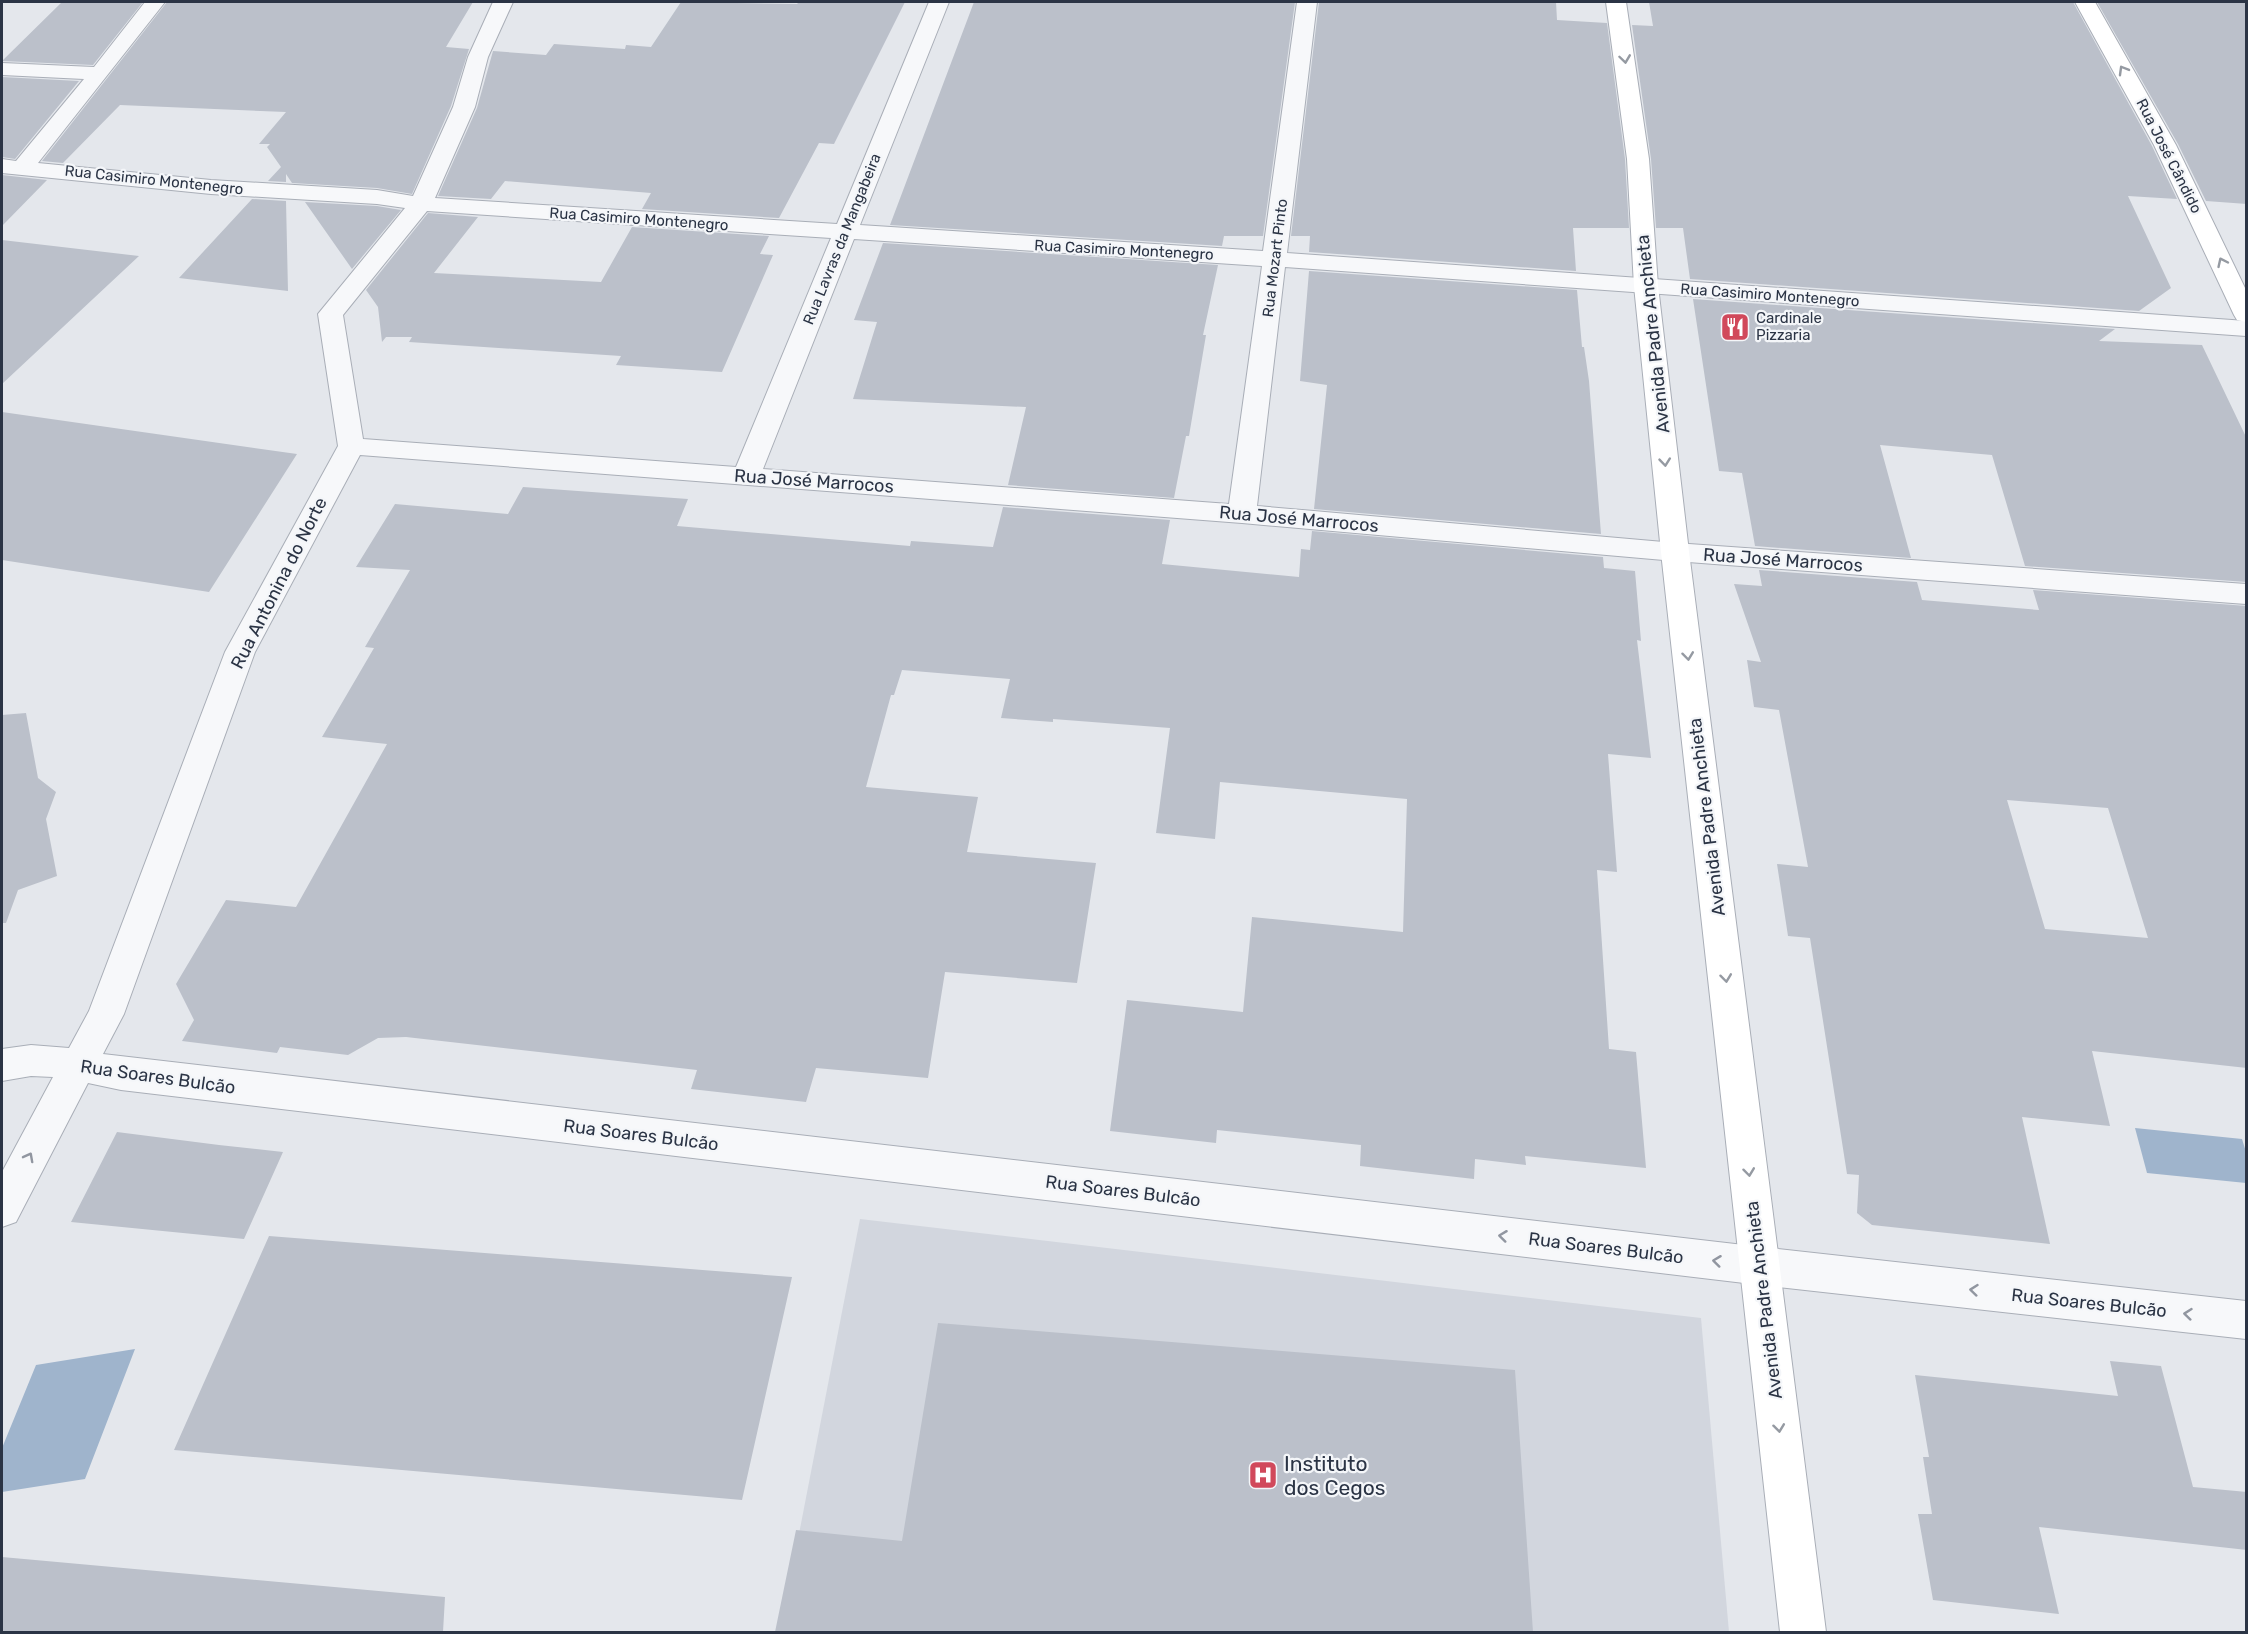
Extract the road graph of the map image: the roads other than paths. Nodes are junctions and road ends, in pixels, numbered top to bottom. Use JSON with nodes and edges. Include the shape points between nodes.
{"nodes":[{"id":1,"x":155,"y":2,"type":"edge"},
{"id":2,"x":503,"y":2,"type":"edge"},
{"id":3,"x":939,"y":2,"type":"edge"},
{"id":4,"x":1307,"y":2,"type":"edge"},
{"id":5,"x":1616,"y":2,"type":"edge"},
{"id":6,"x":2085,"y":2,"type":"edge"},
{"id":7,"x":2,"y":69,"type":"edge"},
{"id":8,"x":100,"y":73,"type":"junction"},
{"id":9,"x":12,"y":166,"type":"edge"},
{"id":10,"x":421,"y":204,"type":"junction"},
{"id":11,"x":844,"y":233,"type":"junction"},
{"id":12,"x":1274,"y":259,"type":"junction"},
{"id":13,"x":1646,"y":285,"type":"junction"},
{"id":14,"x":2247,"y":315,"type":"edge"},
{"id":15,"x":2247,"y":329,"type":"edge"},
{"id":16,"x":351,"y":446,"type":"junction"},
{"id":17,"x":746,"y":476,"type":"junction"},
{"id":18,"x":1242,"y":514,"type":"junction"},
{"id":19,"x":1675,"y":552,"type":"junction"},
{"id":20,"x":2247,"y":594,"type":"edge"},
{"id":21,"x":2,"y":1065,"type":"edge"},
{"id":22,"x":79,"y":1065,"type":"junction"},
{"id":23,"x":2,"y":1209,"type":"edge"},
{"id":24,"x":1761,"y":1266,"type":"junction"},
{"id":25,"x":2247,"y":1320,"type":"edge"},
{"id":26,"x":1803,"y":1632,"type":"edge"}],
"edges":[{"from":1,"to":8,"type":"street"},
{"from":2,"to":10,"type":"street","via":[[478,57],[464,107]]},
{"from":3,"to":11,"type":"street","name":"Rua Lavras da Mangabeira"},
{"from":4,"to":12,"type":"street","name":"Rua Mozart Pinto"},
{"from":5,"to":13,"type":"street","name":"Avenida Padre Anchieta","one_way":true,"via":[[1638,159]]},
{"from":14,"to":6,"type":"street","name":"Rua José Cândido","one_way":true,"via":[[2165,145]]},
{"from":7,"to":8,"type":"street"},
{"from":8,"to":9,"type":"street"},
{"from":9,"to":10,"type":"street","name":"Rua Casimiro Montenegro","via":[[171,184],[377,197]]},
{"from":10,"to":11,"type":"street","name":"Rua Casimiro Montenegro"},
{"from":10,"to":16,"type":"street","via":[[330,314]]},
{"from":11,"to":12,"type":"street","name":"Rua Casimiro Montenegro"},
{"from":11,"to":17,"type":"street","name":"Rua Lavras da Mangabeira"},
{"from":12,"to":13,"type":"street","name":"Rua Casimiro Montenegro"},
{"from":12,"to":18,"type":"street","name":"Rua Mozart Pinto"},
{"from":13,"to":15,"type":"street","name":"Rua Casimiro Montenegro"},
{"from":13,"to":19,"type":"street","name":"Avenida Padre Anchieta","one_way":true},
{"from":16,"to":17,"type":"street","name":"Rua José Marrocos"},
{"from":16,"to":22,"type":"street","name":"Rua Antonina do Norte","via":[[240,651],[105,1014]]},
{"from":17,"to":18,"type":"street","name":"Rua José Marrocos"},
{"from":18,"to":19,"type":"street","name":"Rua José Marrocos"},
{"from":19,"to":20,"type":"street","name":"Rua José Marrocos"},
{"from":19,"to":24,"type":"street","name":"Avenida Padre Anchieta","one_way":true},
{"from":21,"to":22,"type":"street","name":"Rua Soares Bulcão","via":[[22,1059]]},
{"from":23,"to":22,"type":"street","name":"Rua Antonina do Norte","one_way":true},
{"from":24,"to":22,"type":"street","name":"Rua Soares Bulcão","one_way":true,"via":[[132,1076]]},
{"from":25,"to":24,"type":"street","name":"Rua Soares Bulcão","one_way":true},
{"from":24,"to":26,"type":"street","name":"Avenida Padre Anchieta","one_way":true}]}
